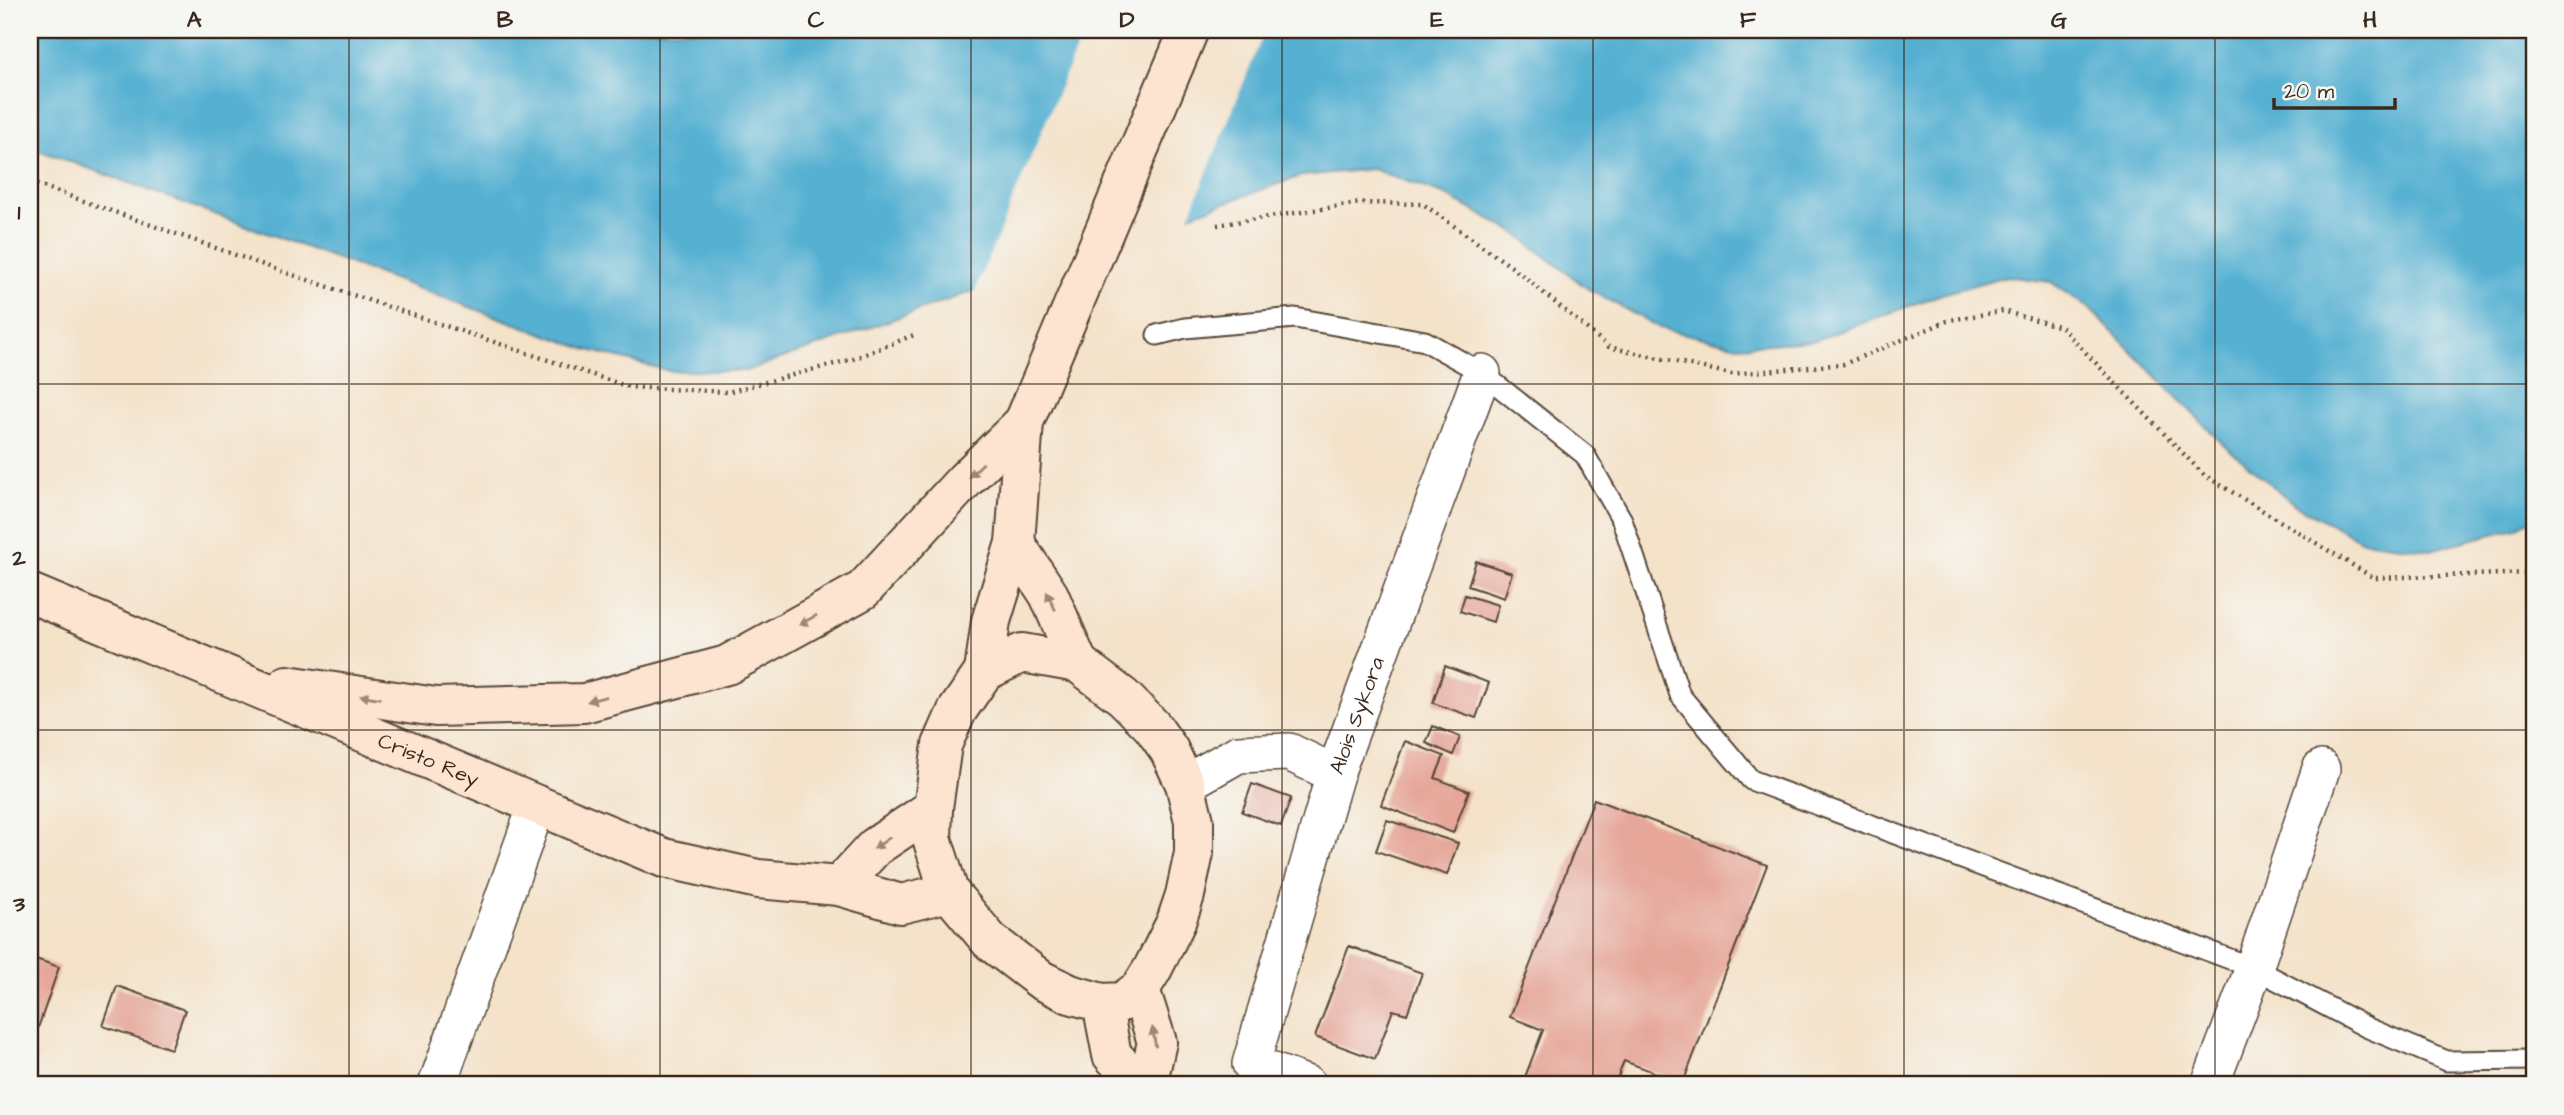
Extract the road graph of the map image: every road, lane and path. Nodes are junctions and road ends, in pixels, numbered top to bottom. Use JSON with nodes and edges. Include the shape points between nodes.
{"nodes":[{"id":1,"x":1189,"y":30,"type":"edge"},
{"id":2,"x":30,"y":182,"type":"edge"},
{"id":3,"x":1217,"y":225,"type":"dead end"},
{"id":4,"x":914,"y":335,"type":"dead end"},
{"id":5,"x":1157,"y":335,"type":"dead end"},
{"id":6,"x":1482,"y":373,"type":"junction"},
{"id":7,"x":1024,"y":422,"type":"junction"},
{"id":8,"x":1015,"y":543,"type":"junction"},
{"id":9,"x":2534,"y":573,"type":"edge"},
{"id":10,"x":30,"y":593,"type":"edge"},
{"id":11,"x":1078,"y":663,"type":"junction"},
{"id":12,"x":984,"y":672,"type":"junction"},
{"id":13,"x":233,"y":677,"type":"junction"},
{"id":14,"x":2321,"y":769,"type":"dead end"},
{"id":15,"x":1335,"y":774,"type":"junction"},
{"id":16,"x":1185,"y":784,"type":"junction"},
{"id":17,"x":537,"y":804,"type":"junction"},
{"id":18,"x":933,"y":808,"type":"junction"},
{"id":19,"x":839,"y":886,"type":"junction"},
{"id":20,"x":949,"y":892,"type":"junction"},
{"id":21,"x":2254,"y":968,"type":"junction"},
{"id":22,"x":1140,"y":989,"type":"junction"},
{"id":23,"x":1102,"y":1003,"type":"junction"},
{"id":24,"x":2534,"y":1060,"type":"edge"},
{"id":25,"x":437,"y":1085,"type":"edge"},
{"id":26,"x":1140,"y":1085,"type":"edge"},
{"id":27,"x":1147,"y":1085,"type":"edge"},
{"id":28,"x":1308,"y":1085,"type":"edge"},
{"id":29,"x":2210,"y":1085,"type":"edge"}],
"edges":[{"from":1,"to":7,"type":"street"},
{"from":2,"to":4,"type":"path","via":[[629,387],[728,392],[853,359]]},
{"from":3,"to":9,"type":"path","via":[[1360,203],[1423,205],[1516,270],[1609,346],[1731,374],[1844,364],[1950,320],[2003,311],[2061,327],[2204,475],[2374,578]]},
{"from":5,"to":6,"type":"lane","via":[[1294,318],[1425,341]]},
{"from":6,"to":15,"type":"street","name":"Alois Sykora"},
{"from":6,"to":21,"type":"lane","via":[[1585,454],[1622,520],[1680,695],[1751,780]]},
{"from":7,"to":8,"type":"street"},
{"from":7,"to":13,"type":"street","one_way":true,"via":[[863,590],[727,665],[584,703],[436,707]]},
{"from":11,"to":8,"type":"street","one_way":true,"via":[[1049,595]]},
{"from":8,"to":12,"type":"street","via":[[991,621]]},
{"from":10,"to":13,"type":"street","name":"Cristo Rey"},
{"from":11,"to":12,"type":"street","via":[[1022,653]]},
{"from":11,"to":16,"type":"street","via":[[1152,726]]},
{"from":12,"to":18,"type":"street","via":[[957,711],[943,745]]},
{"from":13,"to":17,"type":"street","name":"Cristo Rey"},
{"from":14,"to":21,"type":"street"},
{"from":15,"to":16,"type":"street","via":[[1289,752],[1238,754]]},
{"from":15,"to":28,"type":"street","name":"Alois Sykora","via":[[1251,1063]]},
{"from":16,"to":22,"type":"street","via":[[1195,821],[1185,895],[1164,948]]},
{"from":17,"to":19,"type":"street","name":"Cristo Rey","via":[[664,858],[758,879]]},
{"from":17,"to":25,"type":"street"},
{"from":18,"to":19,"type":"street","one_way":true,"via":[[875,847]]},
{"from":18,"to":20,"type":"street","via":[[932,838]]},
{"from":19,"to":20,"type":"street","name":"Cristo Rey","via":[[901,904]]},
{"from":20,"to":23,"type":"street","via":[[1010,958],[1041,980]]},
{"from":21,"to":24,"type":"lane","via":[[2368,1028],[2447,1061]]},
{"from":21,"to":29,"type":"street"},
{"from":22,"to":23,"type":"street","via":[[1122,1002]]},
{"from":27,"to":22,"type":"street","one_way":true,"via":[[1157,1042]]},
{"from":23,"to":26,"type":"street","via":[[1112,1055]]}]}
